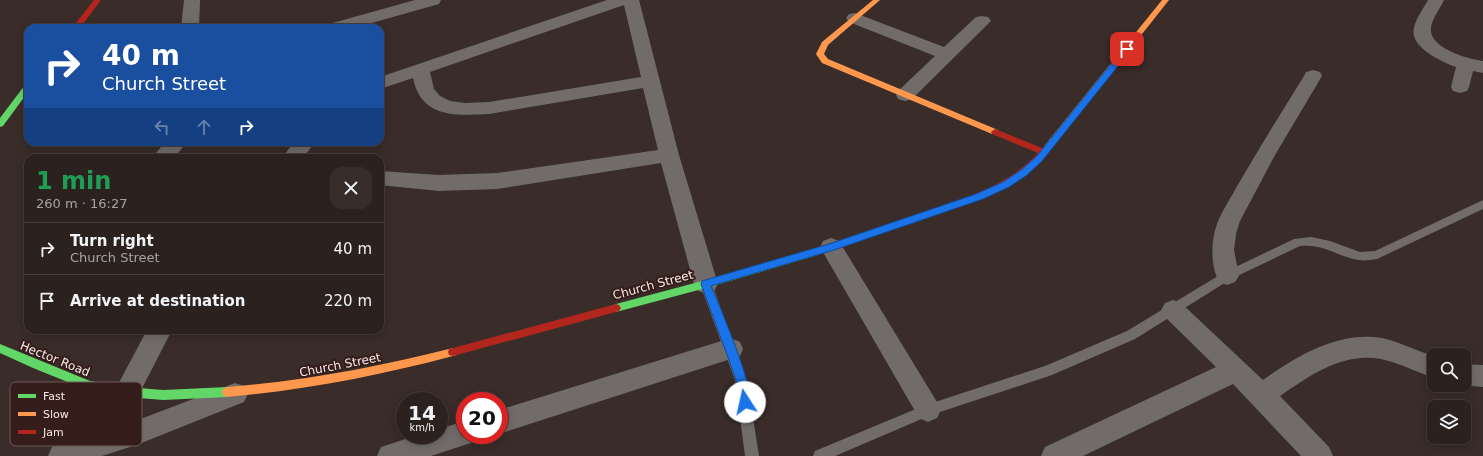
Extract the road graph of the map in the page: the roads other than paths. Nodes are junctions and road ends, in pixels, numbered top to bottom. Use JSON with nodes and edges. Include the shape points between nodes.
{"nodes":[{"id":1,"x":98,"y":0,"type":"edge"},
{"id":2,"x":192,"y":0,"type":"edge"},
{"id":3,"x":432,"y":0,"type":"edge"},
{"id":4,"x":567,"y":0,"type":"edge"},
{"id":5,"x":622,"y":0,"type":"edge"},
{"id":6,"x":631,"y":0,"type":"edge"},
{"id":7,"x":877,"y":0,"type":"edge"},
{"id":8,"x":1166,"y":0,"type":"edge"},
{"id":9,"x":1436,"y":0,"type":"edge"},
{"id":10,"x":580,"y":14,"type":"junction"},
{"id":11,"x":855,"y":18,"type":"junction"},
{"id":12,"x":982,"y":21,"type":"dead end"},
{"id":13,"x":79,"y":24,"type":"edge"},
{"id":14,"x":190,"y":24,"type":"edge"},
{"id":15,"x":349,"y":24,"type":"edge"},
{"id":16,"x":947,"y":54,"type":"junction"},
{"id":17,"x":1475,"y":65,"type":"edge"},
{"id":18,"x":420,"y":68,"type":"junction"},
{"id":19,"x":1313,"y":76,"type":"dead end"},
{"id":20,"x":650,"y":81,"type":"junction"},
{"id":21,"x":384,"y":82,"type":"edge"},
{"id":22,"x":1460,"y":87,"type":"dead end"},
{"id":23,"x":24,"y":92,"type":"edge"},
{"id":24,"x":905,"y":96,"type":"junction"},
{"id":25,"x":0,"y":124,"type":"edge"},
{"id":26,"x":173,"y":146,"type":"edge"},
{"id":27,"x":302,"y":146,"type":"edge"},
{"id":28,"x":1044,"y":152,"type":"junction"},
{"id":29,"x":166,"y":154,"type":"edge"},
{"id":30,"x":295,"y":154,"type":"edge"},
{"id":31,"x":668,"y":155,"type":"junction"},
{"id":32,"x":384,"y":178,"type":"edge"},
{"id":33,"x":1483,"y":204,"type":"edge"},
{"id":34,"x":830,"y":247,"type":"junction"},
{"id":35,"x":1227,"y":276,"type":"junction"},
{"id":36,"x":706,"y":284,"type":"junction"},
{"id":37,"x":1173,"y":310,"type":"junction"},
{"id":38,"x":158,"y":334,"type":"edge"},
{"id":39,"x":0,"y":348,"type":"edge"},
{"id":40,"x":731,"y":350,"type":"junction"},
{"id":41,"x":1427,"y":365,"type":"edge"},
{"id":42,"x":1236,"y":370,"type":"junction"},
{"id":43,"x":1471,"y":375,"type":"edge"},
{"id":44,"x":1483,"y":376,"type":"edge"},
{"id":45,"x":80,"y":382,"type":"edge"},
{"id":46,"x":132,"y":382,"type":"edge"},
{"id":47,"x":242,"y":391,"type":"junction"},
{"id":48,"x":142,"y":393,"type":"edge"},
{"id":49,"x":1262,"y":395,"type":"junction"},
{"id":50,"x":928,"y":410,"type":"junction"},
{"id":51,"x":508,"y":419,"type":"edge"},
{"id":52,"x":142,"y":431,"type":"edge"},
{"id":53,"x":456,"y":436,"type":"edge"},
{"id":54,"x":94,"y":446,"type":"edge"},
{"id":55,"x":62,"y":456,"type":"edge"},
{"id":56,"x":391,"y":456,"type":"edge"},
{"id":57,"x":752,"y":456,"type":"edge"},
{"id":58,"x":820,"y":456,"type":"edge"},
{"id":59,"x":1055,"y":456,"type":"edge"},
{"id":60,"x":1319,"y":456,"type":"edge"}],
"edges":[{"from":1,"to":13,"type":"street"},
{"from":2,"to":14,"type":"street"},
{"from":3,"to":15,"type":"street"},
{"from":4,"to":10,"type":"street"},
{"from":5,"to":10,"type":"street"},
{"from":6,"to":20,"type":"street"},
{"from":7,"to":11,"type":"street"},
{"from":8,"to":28,"type":"street","name":"Church Street"},
{"from":9,"to":17,"type":"street","via":[[1422,28],[1425,41],[1441,53]]},
{"from":10,"to":18,"type":"street"},
{"from":11,"to":16,"type":"street"},
{"from":11,"to":24,"type":"street","via":[[825,44],[820,54],[822,58],[829,64]]},
{"from":12,"to":16,"type":"street"},
{"from":16,"to":24,"type":"street"},
{"from":17,"to":22,"type":"street"},
{"from":18,"to":20,"type":"street","via":[[428,96],[440,105],[454,108],[489,108]]},
{"from":18,"to":21,"type":"street"},
{"from":19,"to":35,"type":"street","via":[[1229,220],[1223,250]]},
{"from":20,"to":31,"type":"street"},
{"from":23,"to":25,"type":"street"},
{"from":24,"to":28,"type":"street"},
{"from":26,"to":29,"type":"street"},
{"from":27,"to":30,"type":"street"},
{"from":28,"to":34,"type":"street","name":"Church Street","via":[[1024,173],[994,191]]},
{"from":31,"to":32,"type":"street","via":[[497,181],[438,183]]},
{"from":31,"to":36,"type":"street"},
{"from":33,"to":35,"type":"lane","via":[[1377,255],[1359,256],[1330,245],[1311,241],[1298,242]]},
{"from":34,"to":36,"type":"street","name":"Church Street"},
{"from":34,"to":50,"type":"street"},
{"from":35,"to":37,"type":"lane"},
{"from":36,"to":40,"type":"lane"},
{"from":36,"to":47,"type":"street","name":"Church Street","via":[[374,372],[318,383]]},
{"from":37,"to":42,"type":"street"},
{"from":37,"to":50,"type":"lane","via":[[1131,335],[1048,370]]},
{"from":38,"to":46,"type":"street"},
{"from":39,"to":45,"type":"street","name":"Hector Road"},
{"from":40,"to":51,"type":"street"},
{"from":40,"to":57,"type":"lane","via":[[741,380]]},
{"from":41,"to":49,"type":"street","via":[[1382,349],[1362,348],[1336,352],[1299,369]]},
{"from":42,"to":49,"type":"street"},
{"from":42,"to":59,"type":"street"},
{"from":43,"to":44,"type":"street"},
{"from":47,"to":48,"type":"street","name":"Church Street","via":[[162,395]]},
{"from":47,"to":52,"type":"street"},
{"from":49,"to":60,"type":"street"},
{"from":50,"to":58,"type":"lane"},
{"from":53,"to":56,"type":"street"},
{"from":54,"to":55,"type":"street"}]}
